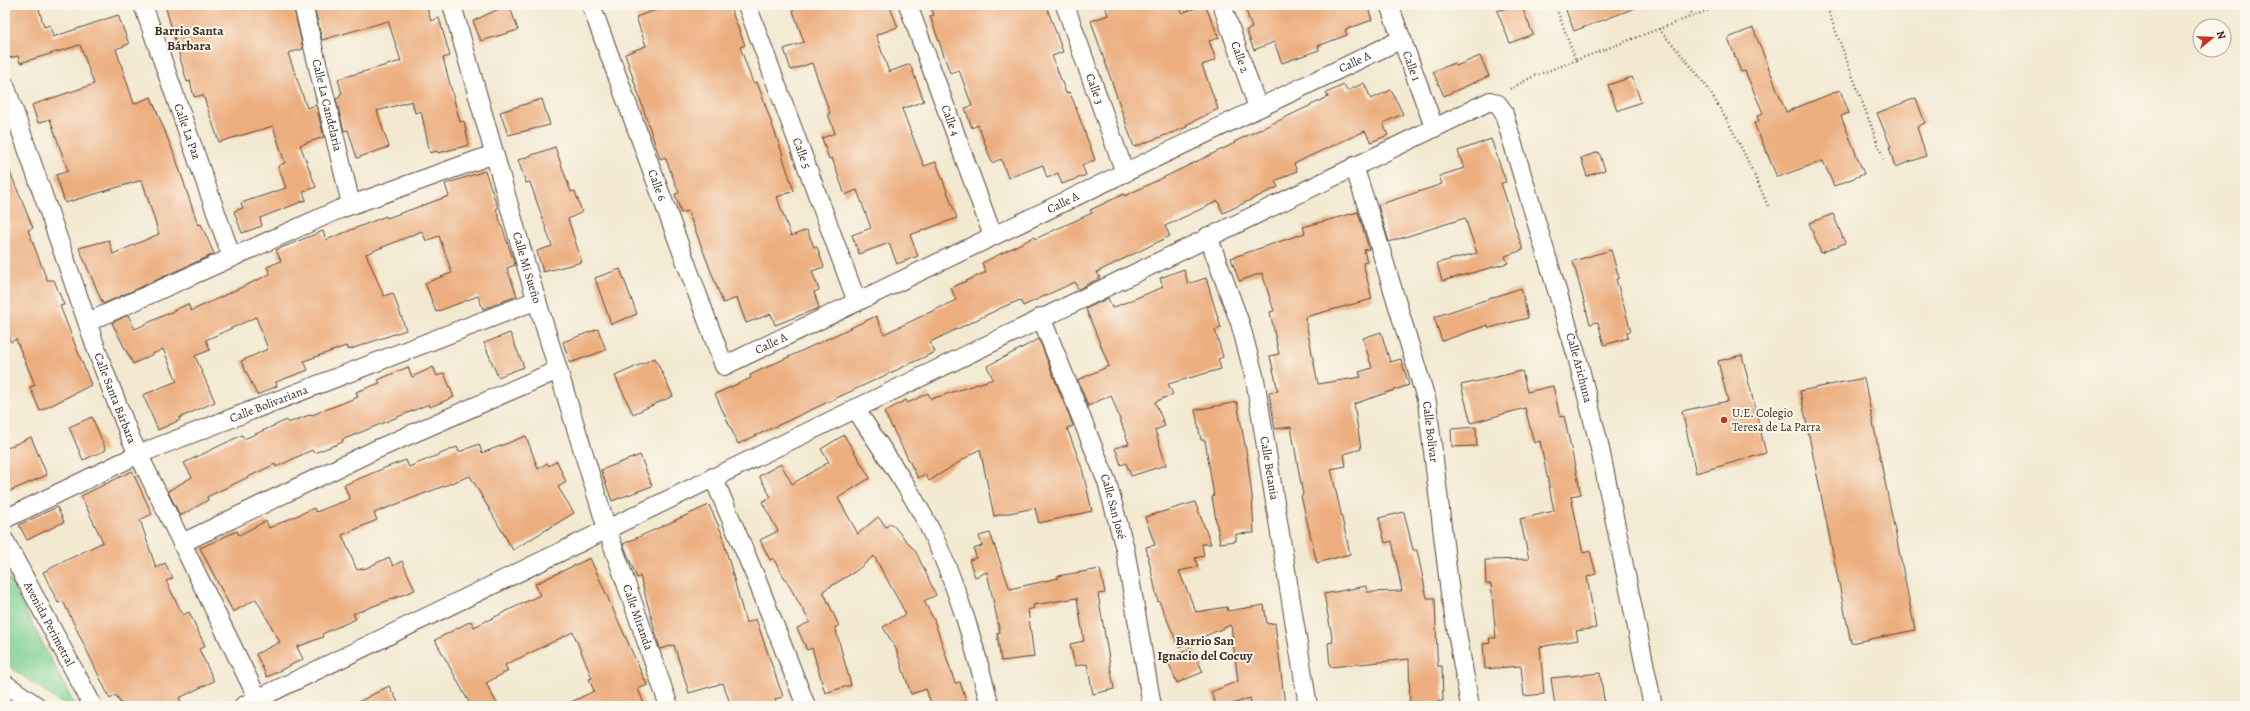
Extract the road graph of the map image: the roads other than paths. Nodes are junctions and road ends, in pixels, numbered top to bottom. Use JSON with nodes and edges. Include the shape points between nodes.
{"nodes":[{"id":1,"x":143,"y":5,"type":"edge"},
{"id":2,"x":303,"y":5,"type":"edge"},
{"id":3,"x":452,"y":5,"type":"edge"},
{"id":4,"x":591,"y":5,"type":"edge"},
{"id":5,"x":747,"y":5,"type":"edge"},
{"id":6,"x":908,"y":5,"type":"edge"},
{"id":7,"x":1065,"y":5,"type":"edge"},
{"id":8,"x":1222,"y":5,"type":"edge"},
{"id":9,"x":1389,"y":5,"type":"edge"},
{"id":10,"x":1402,"y":39,"type":"junction"},
{"id":11,"x":5,"y":85,"type":"edge"},
{"id":12,"x":1258,"y":108,"type":"junction"},
{"id":13,"x":1434,"y":127,"type":"junction"},
{"id":14,"x":494,"y":154,"type":"junction"},
{"id":15,"x":1354,"y":166,"type":"junction"},
{"id":16,"x":1125,"y":172,"type":"junction"},
{"id":17,"x":351,"y":204,"type":"junction"},
{"id":18,"x":993,"y":236,"type":"junction"},
{"id":19,"x":1208,"y":236,"type":"junction"},
{"id":20,"x":232,"y":258,"type":"junction"},
{"id":21,"x":537,"y":300,"type":"junction"},
{"id":22,"x":857,"y":302,"type":"junction"},
{"id":23,"x":1041,"y":317,"type":"junction"},
{"id":24,"x":88,"y":322,"type":"junction"},
{"id":25,"x":724,"y":366,"type":"joint"},
{"id":26,"x":558,"y":370,"type":"junction"},
{"id":27,"x":855,"y":408,"type":"junction"},
{"id":28,"x":139,"y":454,"type":"junction"},
{"id":29,"x":713,"y":477,"type":"junction"},
{"id":30,"x":5,"y":519,"type":"edge"},
{"id":31,"x":607,"y":529,"type":"junction"},
{"id":32,"x":5,"y":541,"type":"edge"},
{"id":33,"x":182,"y":543,"type":"junction"},
{"id":34,"x":5,"y":684,"type":"edge"},
{"id":35,"x":250,"y":702,"type":"edge"},
{"id":36,"x":37,"y":706,"type":"edge"},
{"id":37,"x":93,"y":706,"type":"edge"},
{"id":38,"x":669,"y":706,"type":"edge"},
{"id":39,"x":806,"y":706,"type":"edge"},
{"id":40,"x":990,"y":706,"type":"edge"},
{"id":41,"x":1152,"y":706,"type":"edge"},
{"id":42,"x":1308,"y":706,"type":"edge"},
{"id":43,"x":1470,"y":706,"type":"edge"},
{"id":44,"x":1653,"y":706,"type":"edge"}],
"edges":[{"from":1,"to":20,"type":"street","name":"Calle La Paz"},
{"from":2,"to":17,"type":"street","name":"Calle La Candelaria"},
{"from":3,"to":14,"type":"street","name":"Calle Mi Sueño"},
{"from":4,"to":25,"type":"street","name":"Calle 6"},
{"from":5,"to":22,"type":"street","name":"Calle 5"},
{"from":6,"to":18,"type":"street","name":"Calle 4"},
{"from":7,"to":16,"type":"street","name":"Calle 3"},
{"from":8,"to":12,"type":"street","name":"Calle 2"},
{"from":9,"to":10,"type":"street","name":"Calle 1"},
{"from":10,"to":12,"type":"street","name":"Calle A"},
{"from":10,"to":13,"type":"street","name":"Calle 1"},
{"from":11,"to":24,"type":"street","name":"Calle Santa Bárbara"},
{"from":12,"to":16,"type":"street","name":"Calle A"},
{"from":13,"to":15,"type":"street"},
{"from":13,"to":44,"type":"street","name":"Calle Arichuna","via":[[1486,102],[1494,101],[1503,111],[1577,357],[1599,444]]},
{"from":14,"to":17,"type":"street"},
{"from":14,"to":21,"type":"street","name":"Calle Mi Sueño"},
{"from":15,"to":19,"type":"street"},
{"from":15,"to":43,"type":"street","name":"Calle Bolívar","via":[[1427,402],[1450,593]]},
{"from":16,"to":18,"type":"street","name":"Calle A"},
{"from":17,"to":20,"type":"street"},
{"from":18,"to":22,"type":"street","name":"Calle A"},
{"from":19,"to":23,"type":"street"},
{"from":19,"to":42,"type":"street","name":"Calle Betania","via":[[1240,323],[1255,379]]},
{"from":20,"to":24,"type":"street"},
{"from":21,"to":26,"type":"street","name":"Calle Mi Sueño"},
{"from":21,"to":28,"type":"street","name":"Calle Bolivariana"},
{"from":22,"to":25,"type":"street","name":"Calle A"},
{"from":23,"to":27,"type":"street"},
{"from":23,"to":41,"type":"street","name":"Calle San José","via":[[1106,482],[1125,549]]},
{"from":24,"to":28,"type":"street","name":"Calle Santa Bárbara","via":[[102,365]]},
{"from":26,"to":31,"type":"street","name":"Calle Mi Sueño"},
{"from":26,"to":33,"type":"street","via":[[375,450]]},
{"from":27,"to":29,"type":"street"},
{"from":27,"to":40,"type":"street","via":[[912,496],[933,535],[971,636]]},
{"from":28,"to":30,"type":"street","name":"Calle Bolivariana"},
{"from":28,"to":33,"type":"street","name":"Calle Santa Bárbara"},
{"from":29,"to":31,"type":"street"},
{"from":29,"to":39,"type":"street"},
{"from":31,"to":35,"type":"street"},
{"from":31,"to":38,"type":"street","name":"Calle Miranda"},
{"from":32,"to":37,"type":"street","name":"Avenida Perimetral"},
{"from":33,"to":35,"type":"street","name":"Calle Santa Bárbara"},
{"from":34,"to":36,"type":"street"}]}
